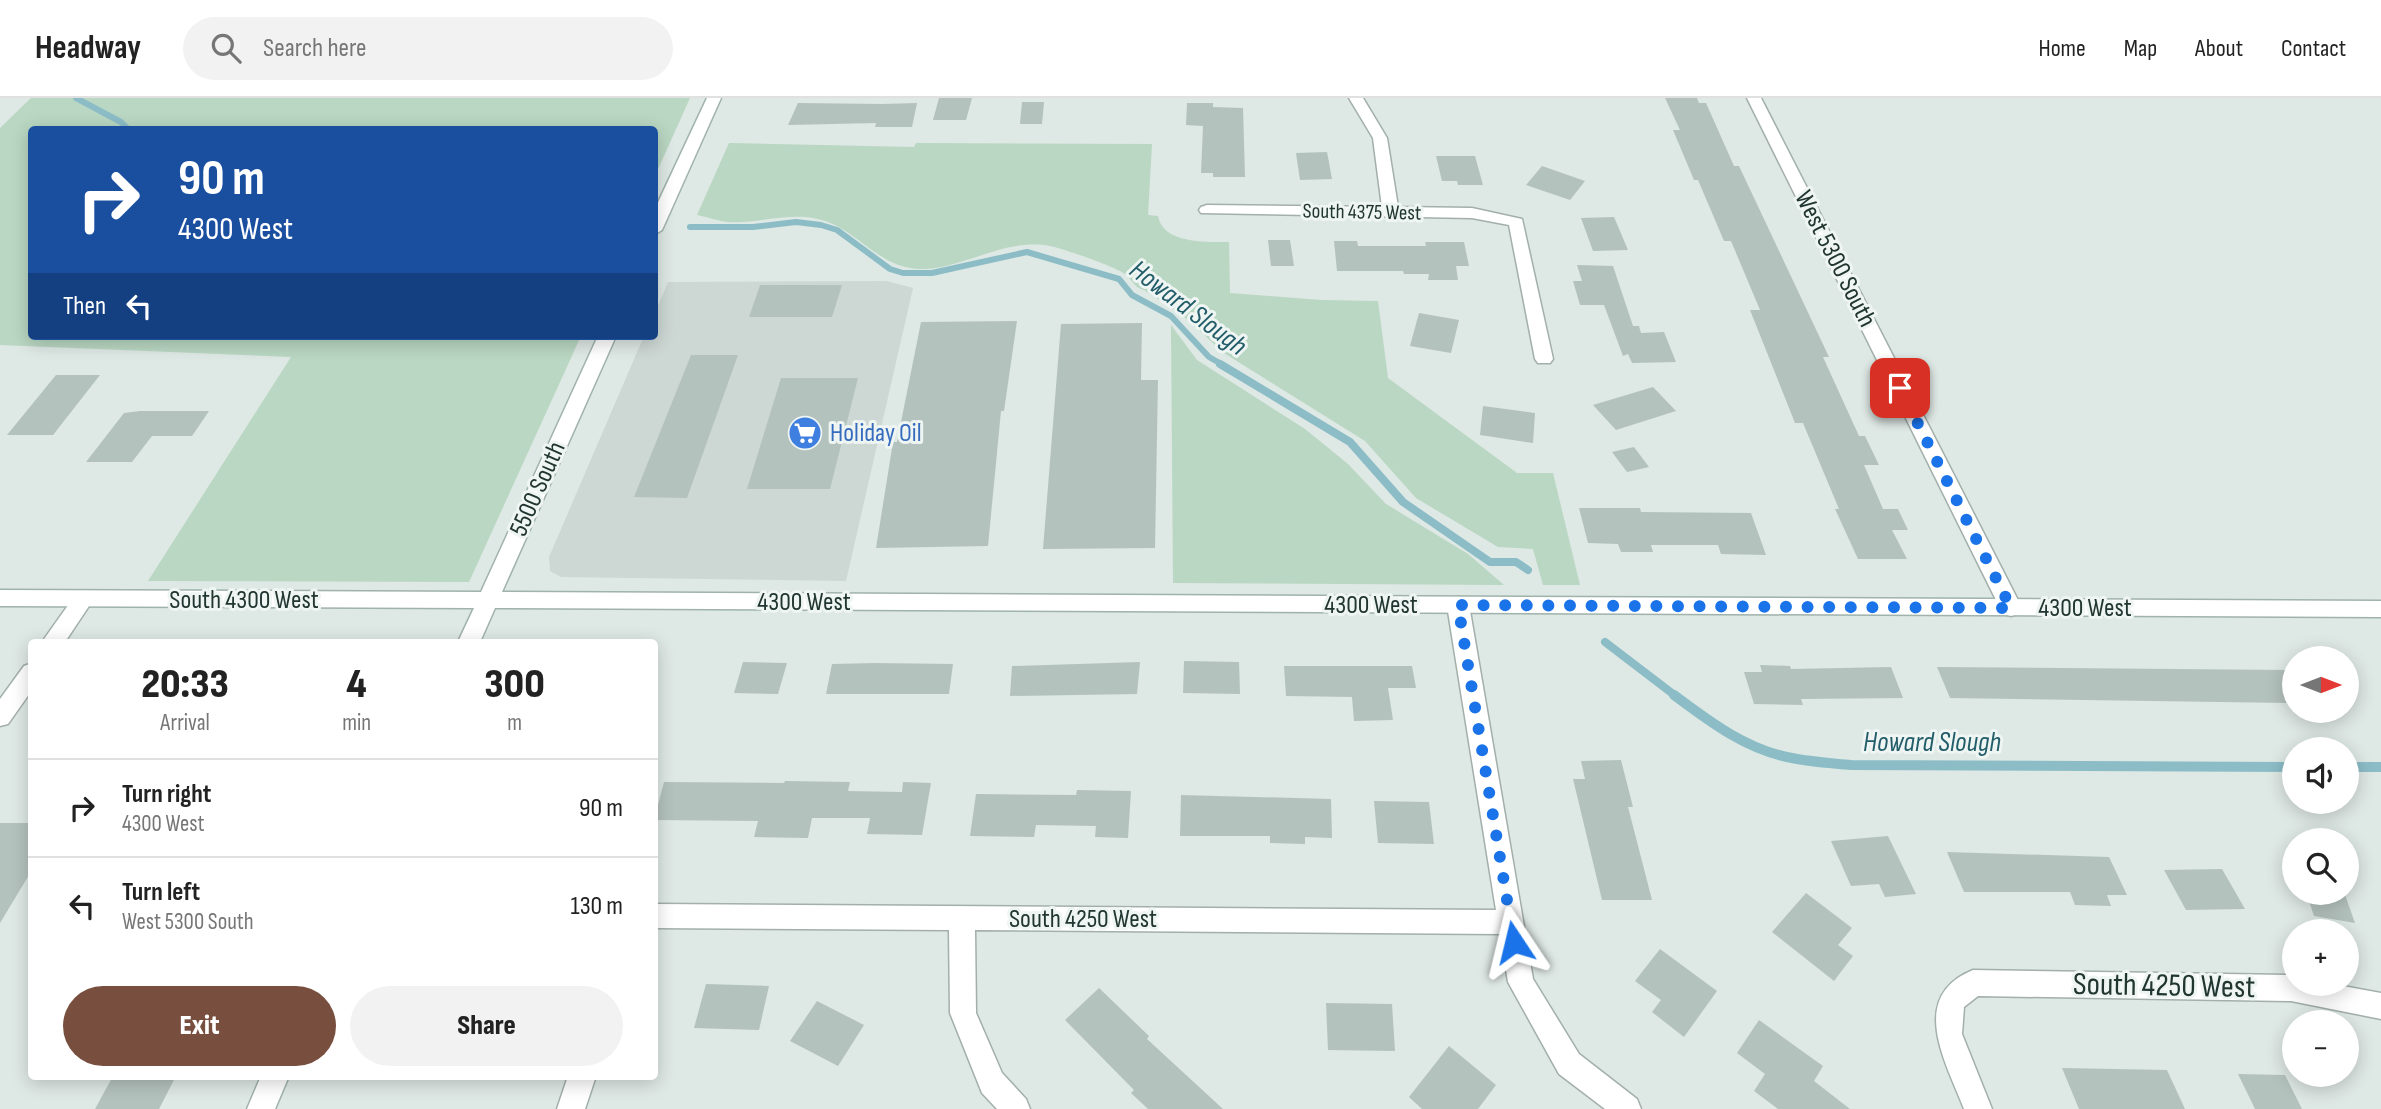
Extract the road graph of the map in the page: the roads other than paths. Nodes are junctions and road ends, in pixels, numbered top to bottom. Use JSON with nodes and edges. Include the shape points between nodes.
{"nodes":[{"id":1,"x":714,"y":98,"type":"edge"},
{"id":2,"x":1356,"y":98,"type":"edge"},
{"id":3,"x":1754,"y":98,"type":"edge"},
{"id":4,"x":1207,"y":210,"type":"dead end"},
{"id":5,"x":1391,"y":212,"type":"junction"},
{"id":6,"x":658,"y":221,"type":"edge"},
{"id":7,"x":605,"y":340,"type":"edge"},
{"id":8,"x":1544,"y":359,"type":"dead end"},
{"id":9,"x":0,"y":598,"type":"edge"},
{"id":10,"x":83,"y":600,"type":"junction"},
{"id":11,"x":488,"y":601,"type":"junction"},
{"id":12,"x":1458,"y":605,"type":"junction"},
{"id":13,"x":2011,"y":608,"type":"junction"},
{"id":14,"x":2381,"y":609,"type":"edge"},
{"id":15,"x":55,"y":639,"type":"edge"},
{"id":16,"x":470,"y":639,"type":"edge"},
{"id":17,"x":28,"y":678,"type":"edge"},
{"id":18,"x":0,"y":717,"type":"edge"},
{"id":19,"x":658,"y":916,"type":"edge"},
{"id":20,"x":962,"y":918,"type":"junction"},
{"id":21,"x":1511,"y":922,"type":"junction"},
{"id":22,"x":2381,"y":1006,"type":"edge"},
{"id":23,"x":273,"y":1080,"type":"edge"},
{"id":24,"x":581,"y":1080,"type":"edge"},
{"id":25,"x":261,"y":1109,"type":"edge"},
{"id":26,"x":571,"y":1109,"type":"edge"},
{"id":27,"x":1016,"y":1109,"type":"edge"},
{"id":28,"x":1627,"y":1109,"type":"edge"},
{"id":29,"x":1978,"y":1109,"type":"edge"}],
"edges":[{"from":1,"to":6,"type":"street"},
{"from":2,"to":5,"type":"street","via":[[1380,138]]},
{"from":3,"to":13,"type":"street","name":"West 5300 South"},
{"from":4,"to":5,"type":"street","name":"South 4375 West"},
{"from":5,"to":8,"type":"street","name":"South 4375 West","via":[[1472,213],[1516,222]]},
{"from":7,"to":11,"type":"street","name":"5500 South"},
{"from":9,"to":10,"type":"street","name":"South 4300 West"},
{"from":10,"to":11,"type":"street","name":"South 4300 West"},
{"from":10,"to":15,"type":"street"},
{"from":11,"to":12,"type":"street","name":"4300 West"},
{"from":11,"to":16,"type":"street","name":"5500 South"},
{"from":12,"to":13,"type":"street","name":"4300 West"},
{"from":12,"to":21,"type":"street"},
{"from":13,"to":14,"type":"street","name":"4300 West"},
{"from":17,"to":18,"type":"street"},
{"from":19,"to":20,"type":"street","name":"South 4250 West"},
{"from":20,"to":21,"type":"street","name":"South 4250 West"},
{"from":20,"to":27,"type":"street","via":[[963,1013],[992,1083]]},
{"from":21,"to":28,"type":"street","via":[[1521,982],[1569,1064]]},
{"from":22,"to":29,"type":"street","name":"South 4250 West","via":[[2291,988],[1973,984],[1951,1001],[1949,1034]]},
{"from":23,"to":25,"type":"street"},
{"from":24,"to":26,"type":"street"}]}
